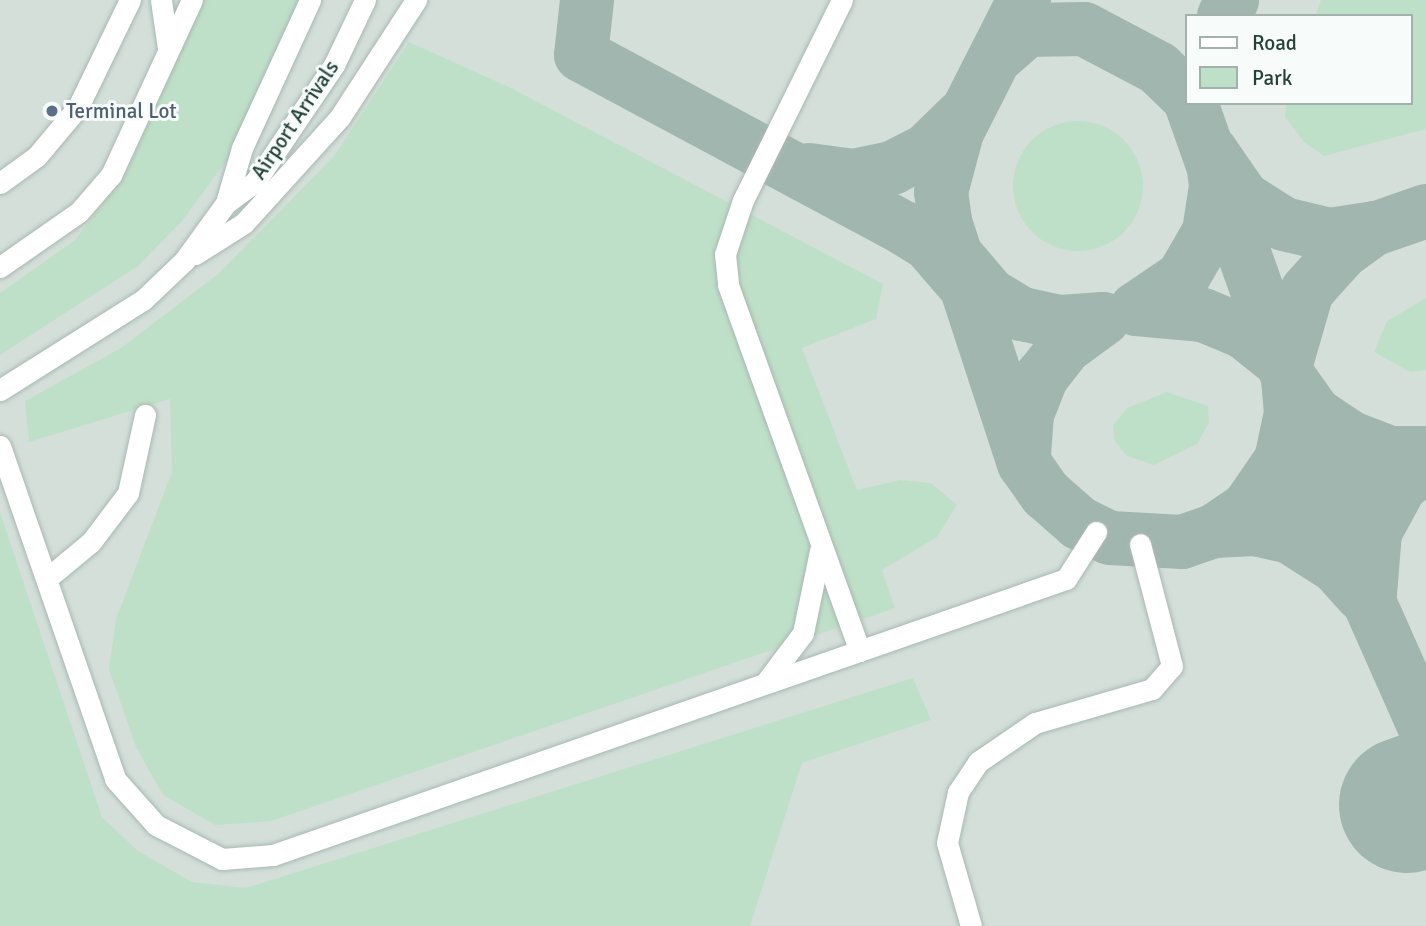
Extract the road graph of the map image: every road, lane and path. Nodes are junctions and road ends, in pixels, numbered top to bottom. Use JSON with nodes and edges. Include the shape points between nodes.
{"nodes":[{"id":1,"x":130,"y":0,"type":"edge"},
{"id":2,"x":160,"y":0,"type":"edge"},
{"id":3,"x":192,"y":0,"type":"edge"},
{"id":4,"x":310,"y":0,"type":"edge"},
{"id":5,"x":365,"y":0,"type":"edge"},
{"id":6,"x":416,"y":0,"type":"edge"},
{"id":7,"x":842,"y":0,"type":"edge"},
{"id":8,"x":168,"y":50,"type":"junction"},
{"id":9,"x":0,"y":183,"type":"edge"},
{"id":10,"x":226,"y":203,"type":"junction"},
{"id":11,"x":184,"y":261,"type":"junction"},
{"id":12,"x":0,"y":267,"type":"edge"},
{"id":13,"x":5,"y":388,"type":"edge"},
{"id":14,"x":145,"y":415,"type":"dead end"},
{"id":15,"x":0,"y":446,"type":"edge"},
{"id":16,"x":3,"y":467,"type":"edge"},
{"id":17,"x":1096,"y":532,"type":"dead end"},
{"id":18,"x":820,"y":542,"type":"junction"},
{"id":19,"x":1140,"y":544,"type":"dead end"},
{"id":20,"x":50,"y":576,"type":"junction"},
{"id":21,"x":860,"y":651,"type":"junction"},
{"id":22,"x":763,"y":685,"type":"junction"},
{"id":23,"x":971,"y":926,"type":"edge"}],
"edges":[{"from":1,"to":9,"type":"street","via":[[78,107],[37,156]]},
{"from":2,"to":8,"type":"street"},
{"from":3,"to":8,"type":"street"},
{"from":4,"to":10,"type":"street","via":[[243,148]]},
{"from":5,"to":10,"type":"street","name":"Airport Arrivals","via":[[334,65],[255,182]]},
{"from":6,"to":11,"type":"street","via":[[340,117],[244,223]]},
{"from":7,"to":18,"type":"street","via":[[743,200],[725,254],[728,285]]},
{"from":8,"to":12,"type":"street","via":[[111,175],[79,212]]},
{"from":10,"to":11,"type":"street","name":"Airport Arrivals"},
{"from":11,"to":13,"type":"street","via":[[143,300]]},
{"from":14,"to":20,"type":"street","via":[[128,493],[91,541]]},
{"from":15,"to":16,"type":"street"},
{"from":16,"to":20,"type":"street"},
{"from":17,"to":21,"type":"street","via":[[1066,579]]},
{"from":18,"to":21,"type":"street"},
{"from":18,"to":22,"type":"street","via":[[803,633]]},
{"from":19,"to":23,"type":"street","via":[[1172,666],[1152,689],[1027,726],[978,762],[958,792],[947,844]]},
{"from":20,"to":22,"type":"street","via":[[115,779],[156,825],[222,859],[273,855]]},
{"from":21,"to":22,"type":"street"}]}
